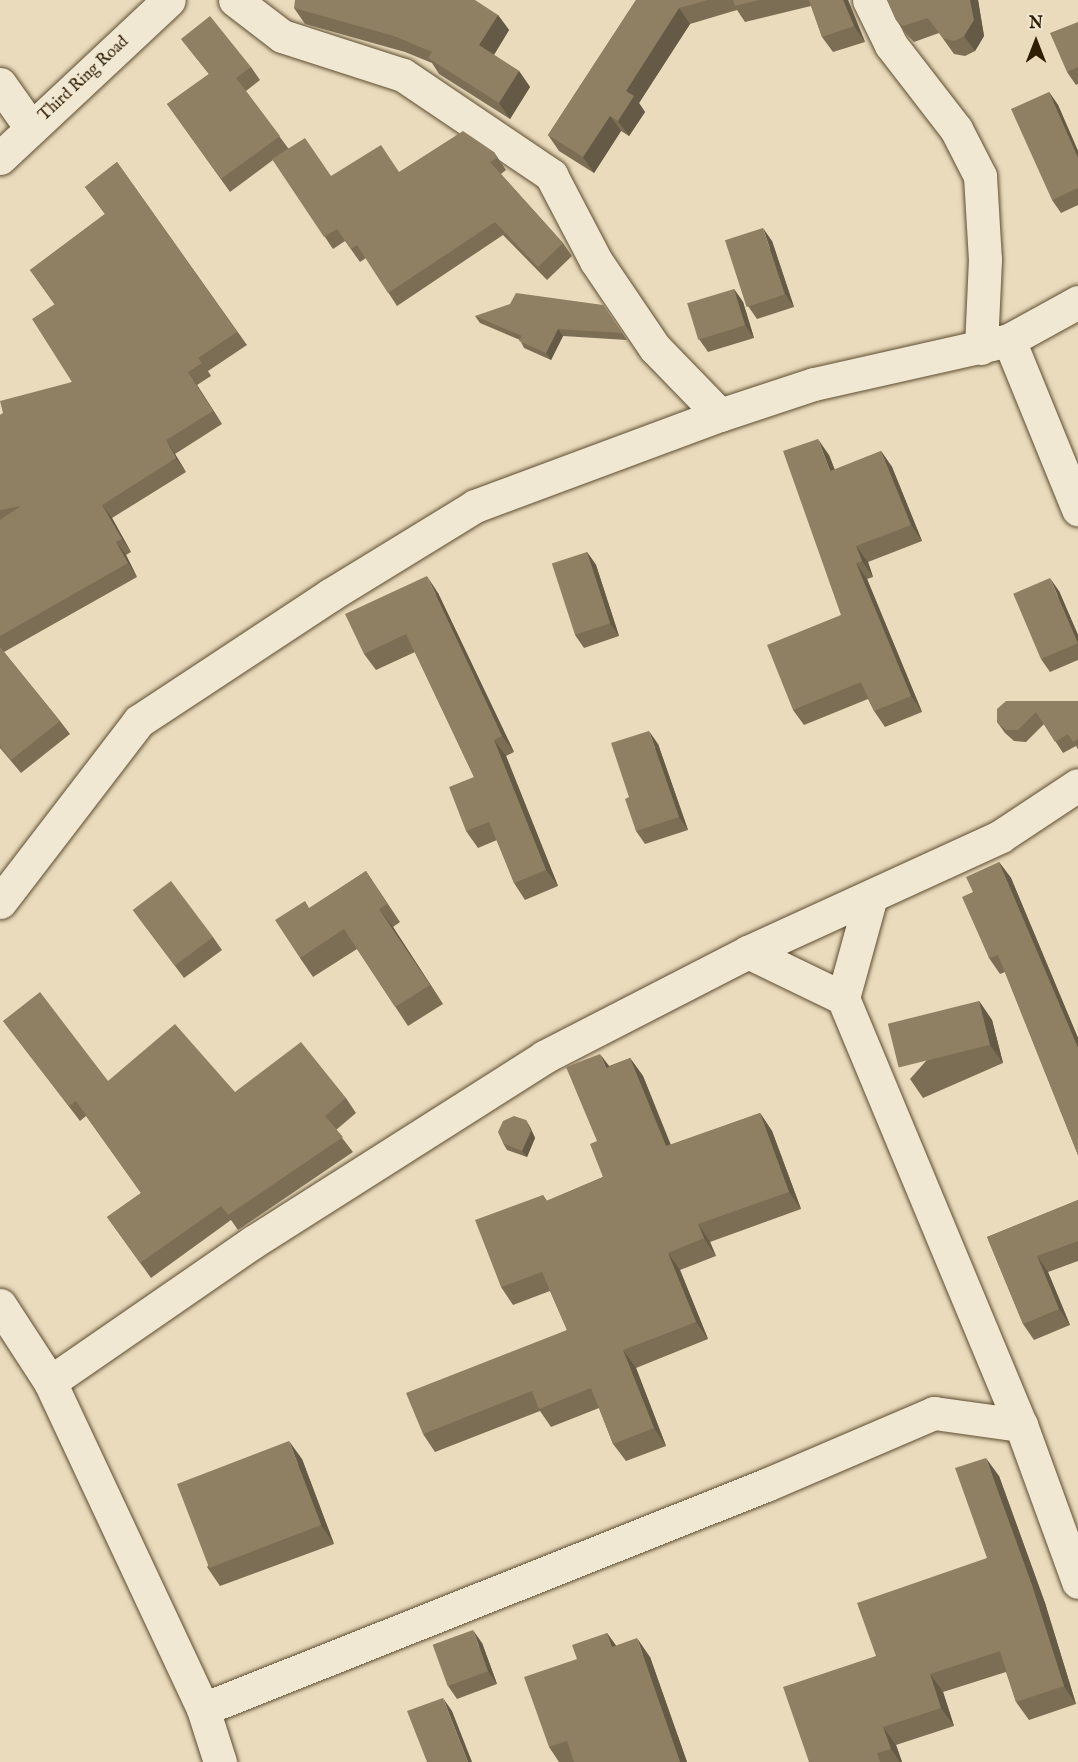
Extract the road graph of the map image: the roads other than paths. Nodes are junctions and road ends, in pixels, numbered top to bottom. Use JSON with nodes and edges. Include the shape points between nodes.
{"nodes":[{"id":1,"x":169,"y":0,"type":"edge"},
{"id":2,"x":235,"y":0,"type":"edge"},
{"id":3,"x":869,"y":0,"type":"edge"},
{"id":4,"x":0,"y":84,"type":"edge"},
{"id":5,"x":31,"y":128,"type":"junction"},
{"id":6,"x":0,"y":158,"type":"edge"},
{"id":7,"x":1078,"y":302,"type":"edge"},
{"id":8,"x":995,"y":344,"type":"junction"},
{"id":9,"x":720,"y":415,"type":"junction"},
{"id":10,"x":1078,"y":509,"type":"edge"},
{"id":11,"x":1078,"y":785,"type":"edge"},
{"id":12,"x":870,"y":900,"type":"junction"},
{"id":13,"x":0,"y":902,"type":"edge"},
{"id":14,"x":748,"y":952,"type":"junction"},
{"id":15,"x":843,"y":998,"type":"junction"},
{"id":16,"x":0,"y":1305,"type":"edge"},
{"id":17,"x":50,"y":1382,"type":"junction"},
{"id":18,"x":1021,"y":1425,"type":"junction"},
{"id":19,"x":1078,"y":1582,"type":"edge"},
{"id":20,"x":203,"y":1709,"type":"junction"},
{"id":21,"x":220,"y":1762,"type":"edge"}],
"edges":[{"from":1,"to":5,"type":"street","name":"Third Ring Road"},
{"from":2,"to":9,"type":"street","via":[[282,36],[403,75],[551,175],[596,261],[655,348]]},
{"from":3,"to":8,"type":"street","via":[[891,45],[956,129],[980,176]]},
{"from":4,"to":5,"type":"street"},
{"from":5,"to":6,"type":"street","name":"Third Ring Road"},
{"from":7,"to":8,"type":"street"},
{"from":8,"to":9,"type":"street","via":[[814,384]]},
{"from":8,"to":10,"type":"street"},
{"from":9,"to":13,"type":"street","via":[[475,506],[330,595],[139,721]]},
{"from":11,"to":12,"type":"street","via":[[1001,836]]},
{"from":12,"to":14,"type":"street"},
{"from":12,"to":15,"type":"street"},
{"from":14,"to":15,"type":"street"},
{"from":14,"to":17,"type":"street","via":[[544,1057],[253,1242]]},
{"from":15,"to":18,"type":"street"},
{"from":16,"to":17,"type":"street"},
{"from":17,"to":20,"type":"street"},
{"from":18,"to":19,"type":"street"},
{"from":18,"to":20,"type":"street","via":[[933,1413],[766,1485]]},
{"from":20,"to":21,"type":"street"}]}
